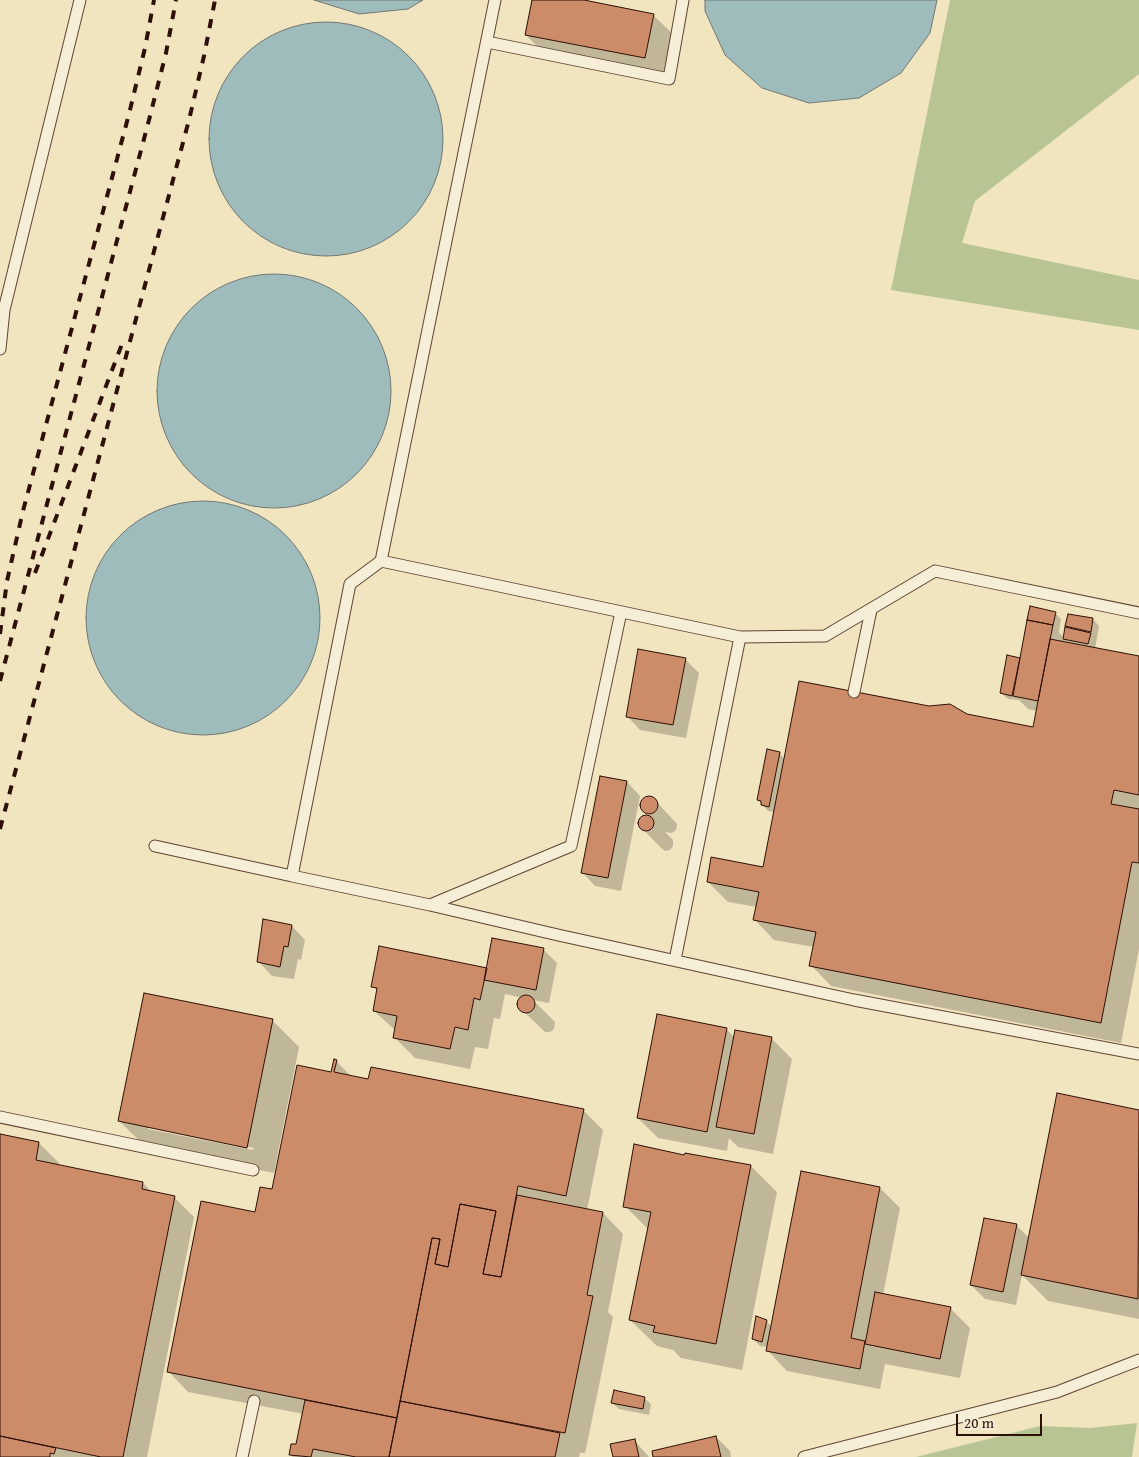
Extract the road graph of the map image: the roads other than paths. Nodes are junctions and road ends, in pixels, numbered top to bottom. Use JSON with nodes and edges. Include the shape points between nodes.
{"nodes":[{"id":1,"x":80,"y":0,"type":"edge"},
{"id":2,"x":495,"y":0,"type":"edge"},
{"id":3,"x":684,"y":0,"type":"edge"},
{"id":4,"x":487,"y":42,"type":"junction"},
{"id":5,"x":2,"y":310,"type":"edge"},
{"id":6,"x":0,"y":350,"type":"edge"},
{"id":7,"x":381,"y":561,"type":"junction"},
{"id":8,"x":871,"y":610,"type":"junction"},
{"id":9,"x":620,"y":612,"type":"junction"},
{"id":10,"x":1139,"y":613,"type":"edge"},
{"id":11,"x":740,"y":636,"type":"junction"},
{"id":12,"x":854,"y":692,"type":"dead end"},
{"id":13,"x":155,"y":846,"type":"dead end"},
{"id":14,"x":292,"y":876,"type":"junction"},
{"id":15,"x":430,"y":905,"type":"junction"},
{"id":16,"x":675,"y":960,"type":"junction"},
{"id":17,"x":1139,"y":1054,"type":"edge"},
{"id":18,"x":0,"y":1117,"type":"edge"},
{"id":19,"x":253,"y":1170,"type":"dead end"},
{"id":20,"x":1139,"y":1360,"type":"edge"},
{"id":21,"x":254,"y":1400,"type":"dead end"},
{"id":22,"x":242,"y":1457,"type":"edge"},
{"id":23,"x":804,"y":1457,"type":"edge"}],
"edges":[{"from":1,"to":5,"type":"lane"},
{"from":2,"to":4,"type":"lane"},
{"from":3,"to":4,"type":"lane","via":[[669,79]]},
{"from":4,"to":7,"type":"lane"},
{"from":5,"to":6,"type":"lane"},
{"from":7,"to":9,"type":"lane"},
{"from":7,"to":14,"type":"lane","via":[[350,584]]},
{"from":8,"to":10,"type":"lane","via":[[935,571]]},
{"from":8,"to":11,"type":"lane","via":[[825,636]]},
{"from":8,"to":12,"type":"lane"},
{"from":9,"to":11,"type":"lane"},
{"from":9,"to":15,"type":"lane","via":[[571,846]]},
{"from":11,"to":16,"type":"lane"},
{"from":13,"to":14,"type":"lane"},
{"from":14,"to":15,"type":"lane"},
{"from":15,"to":16,"type":"lane"},
{"from":16,"to":17,"type":"lane","via":[[854,1000]]},
{"from":18,"to":19,"type":"lane"},
{"from":20,"to":23,"type":"lane","via":[[1057,1392]]},
{"from":21,"to":22,"type":"lane"}]}
